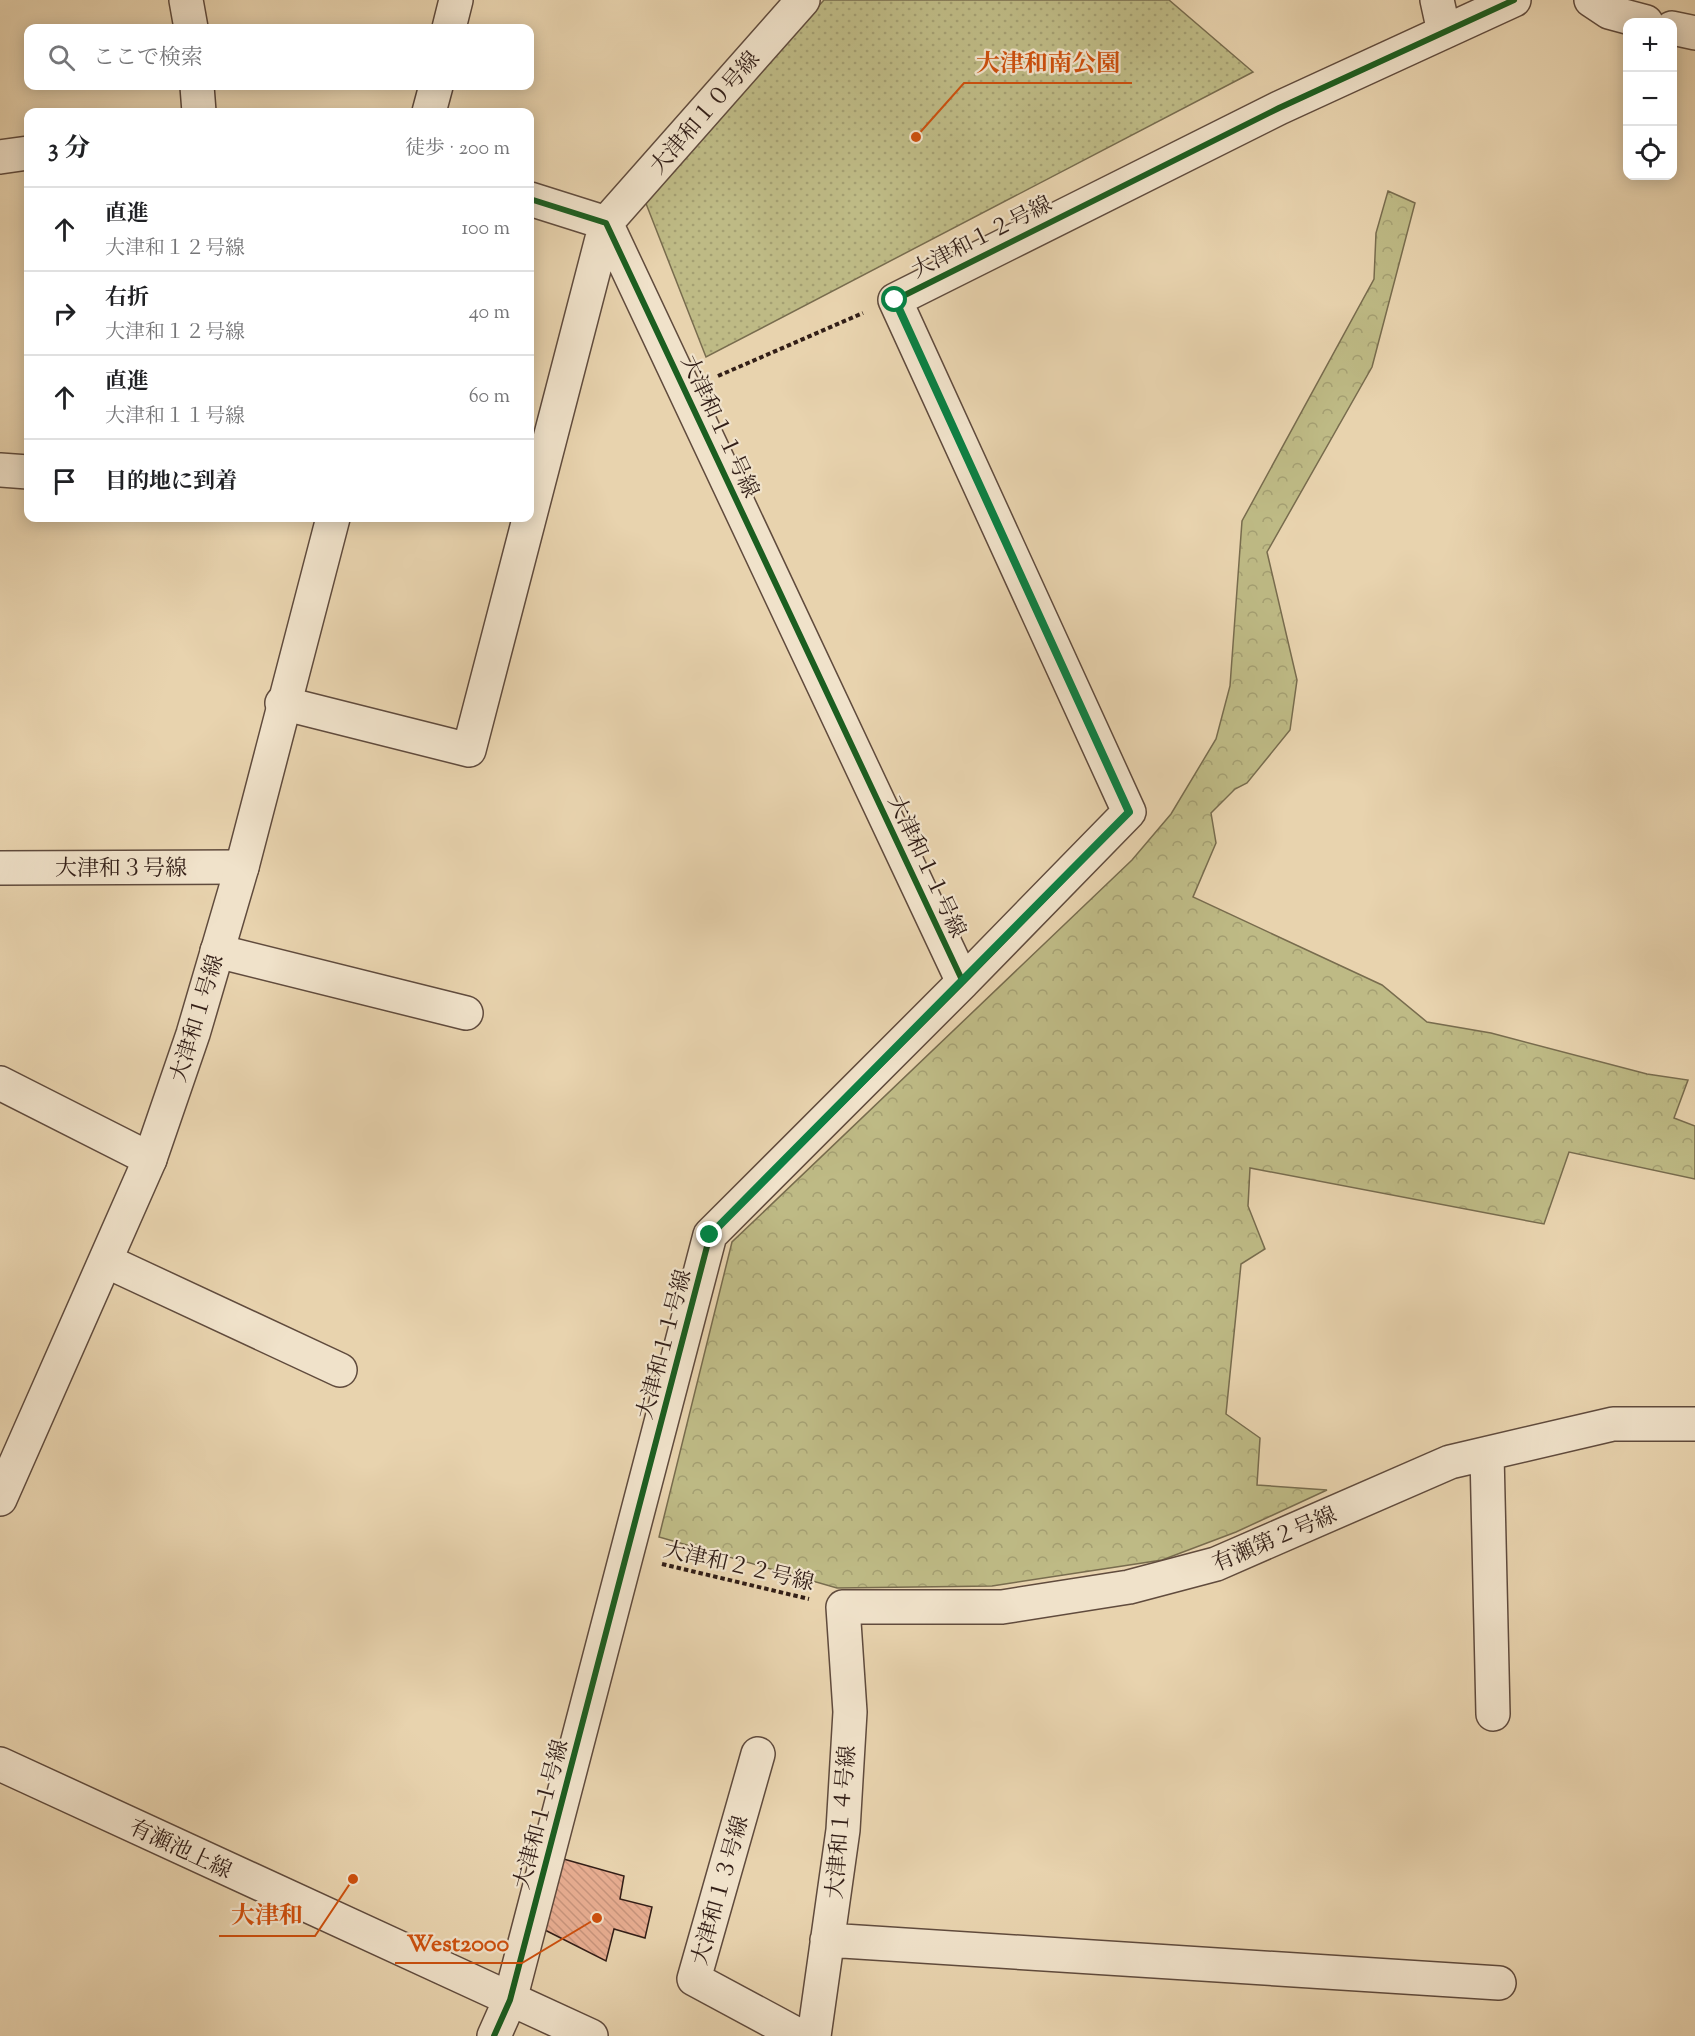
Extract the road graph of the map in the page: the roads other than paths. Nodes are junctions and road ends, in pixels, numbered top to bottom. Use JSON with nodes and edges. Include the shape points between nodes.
{"nodes":[{"id":1,"x":186,"y":0,"type":"edge"},
{"id":2,"x":456,"y":0,"type":"edge"},
{"id":3,"x":803,"y":0,"type":"edge"},
{"id":4,"x":1437,"y":0,"type":"edge"},
{"id":5,"x":1514,"y":0,"type":"edge"},
{"id":6,"x":1600,"y":6,"type":"edge"},
{"id":7,"x":1634,"y":18,"type":"edge"},
{"id":8,"x":190,"y":24,"type":"edge"},
{"id":9,"x":450,"y":24,"type":"edge"},
{"id":10,"x":1677,"y":29,"type":"edge"},
{"id":11,"x":1444,"y":32,"type":"junction"},
{"id":12,"x":1695,"y":33,"type":"edge"},
{"id":13,"x":197,"y":90,"type":"edge"},
{"id":14,"x":435,"y":90,"type":"edge"},
{"id":15,"x":199,"y":108,"type":"edge"},
{"id":16,"x":430,"y":108,"type":"edge"},
{"id":17,"x":24,"y":154,"type":"edge"},
{"id":18,"x":0,"y":157,"type":"edge"},
{"id":19,"x":534,"y":200,"type":"edge"},
{"id":20,"x":606,"y":223,"type":"junction"},
{"id":21,"x":0,"y":470,"type":"edge"},
{"id":22,"x":24,"y":472,"type":"edge"},
{"id":23,"x":534,"y":500,"type":"edge"},
{"id":24,"x":332,"y":522,"type":"edge"},
{"id":25,"x":528,"y":522,"type":"edge"},
{"id":26,"x":282,"y":703,"type":"junction"},
{"id":27,"x":242,"y":867,"type":"junction"},
{"id":28,"x":0,"y":868,"type":"edge"},
{"id":29,"x":217,"y":951,"type":"junction"},
{"id":30,"x":963,"y":982,"type":"junction"},
{"id":31,"x":466,"y":1013,"type":"dead end"},
{"id":32,"x":0,"y":1083,"type":"edge"},
{"id":33,"x":150,"y":1158,"type":"junction"},
{"id":34,"x":106,"y":1261,"type":"junction"},
{"id":35,"x":340,"y":1370,"type":"dead end"},
{"id":36,"x":1695,"y":1424,"type":"edge"},
{"id":37,"x":1487,"y":1454,"type":"junction"},
{"id":38,"x":0,"y":1499,"type":"edge"},
{"id":39,"x":843,"y":1607,"type":"joint"},
{"id":40,"x":1493,"y":1714,"type":"dead end"},
{"id":41,"x":758,"y":1754,"type":"dead end"},
{"id":42,"x":0,"y":1764,"type":"edge"},
{"id":43,"x":827,"y":1941,"type":"junction"},
{"id":44,"x":1499,"y":1983,"type":"dead end"},
{"id":45,"x":510,"y":2000,"type":"junction"},
{"id":46,"x":494,"y":2036,"type":"edge"},
{"id":47,"x":591,"y":2036,"type":"edge"},
{"id":48,"x":800,"y":2036,"type":"edge"},
{"id":49,"x":814,"y":2036,"type":"edge"}],
"edges":[{"from":1,"to":8,"type":"street"},
{"from":2,"to":9,"type":"street"},
{"from":3,"to":20,"type":"street","name":"大津和１０号線"},
{"from":4,"to":11,"type":"street"},
{"from":5,"to":11,"type":"street","name":"大津和１２号線"},
{"from":6,"to":7,"type":"street"},
{"from":10,"to":12,"type":"street"},
{"from":11,"to":30,"type":"street","name":"大津和１２号線","via":[[1279,108],[895,300],[1129,812]]},
{"from":13,"to":15,"type":"street"},
{"from":14,"to":16,"type":"street"},
{"from":17,"to":18,"type":"street"},
{"from":19,"to":20,"type":"street"},
{"from":20,"to":23,"type":"street"},
{"from":20,"to":30,"type":"street","name":"大津和１１号線"},
{"from":21,"to":22,"type":"street"},
{"from":24,"to":26,"type":"street","name":"大津和１号線"},
{"from":25,"to":26,"type":"street","via":[[469,750]]},
{"from":26,"to":27,"type":"street","name":"大津和１号線"},
{"from":27,"to":28,"type":"street","name":"大津和３号線"},
{"from":27,"to":29,"type":"street","name":"大津和１号線"},
{"from":29,"to":31,"type":"street"},
{"from":29,"to":33,"type":"street","name":"大津和１号線"},
{"from":30,"to":45,"type":"street","name":"大津和１１号線","via":[[710,1235]]},
{"from":32,"to":33,"type":"street"},
{"from":33,"to":34,"type":"street","name":"大津和１号線"},
{"from":34,"to":35,"type":"street"},
{"from":34,"to":38,"type":"street","name":"大津和１号線"},
{"from":36,"to":37,"type":"street","name":"有瀬第２号線","via":[[1612,1424]]},
{"from":37,"to":39,"type":"street","name":"有瀬第２号線","via":[[1450,1462],[1216,1564],[1129,1587],[1002,1607]]},
{"from":37,"to":40,"type":"street"},
{"from":39,"to":43,"type":"street","name":"大津和１４号線","via":[[850,1712],[843,1830]]},
{"from":41,"to":48,"type":"street","name":"大津和１３号線","via":[[694,1979]]},
{"from":42,"to":45,"type":"street","name":"有瀬池上線"},
{"from":43,"to":44,"type":"street"},
{"from":43,"to":49,"type":"street","name":"大津和１４号線"},
{"from":45,"to":46,"type":"street","name":"大津和１１号線"},
{"from":45,"to":47,"type":"street","name":"有瀬池上線"}]}
